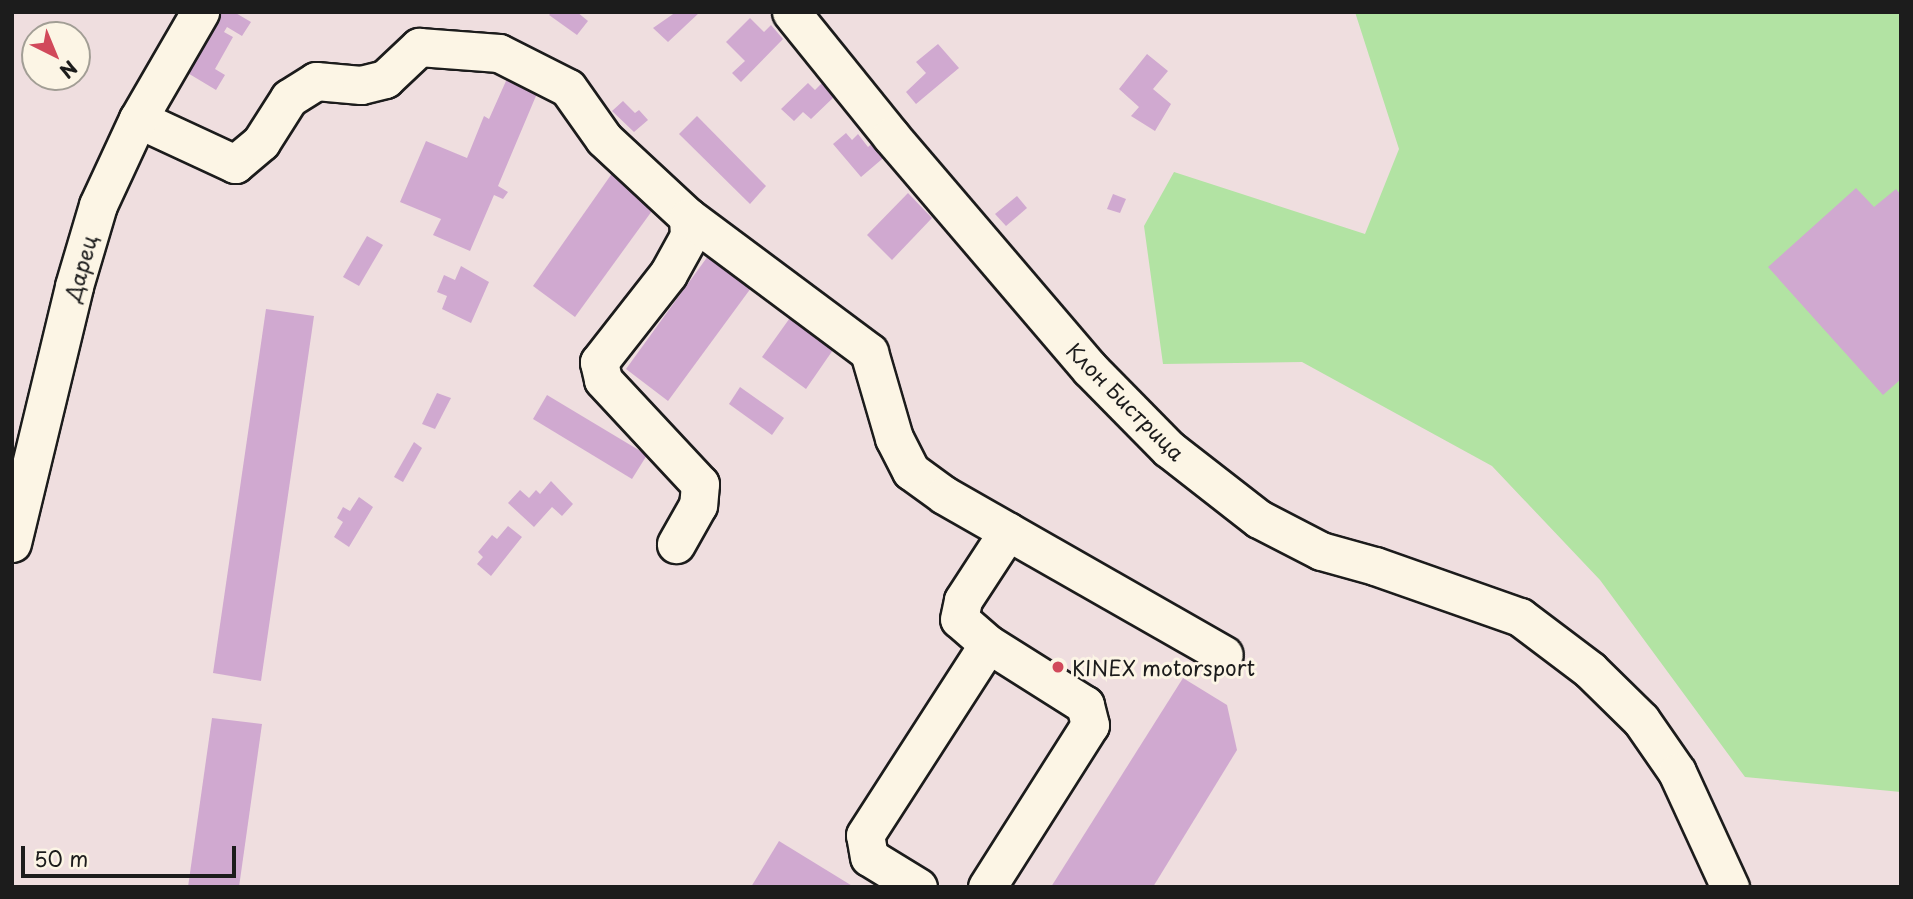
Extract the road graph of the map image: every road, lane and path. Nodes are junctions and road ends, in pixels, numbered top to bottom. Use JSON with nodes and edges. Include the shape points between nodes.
{"nodes":[{"id":1,"x":200,"y":12,"type":"edge"},
{"id":2,"x":791,"y":12,"type":"edge"},
{"id":3,"x":138,"y":119,"type":"junction"},
{"id":4,"x":688,"y":217,"type":"junction"},
{"id":5,"x":1008,"y":531,"type":"junction"},
{"id":6,"x":12,"y":543,"type":"edge"},
{"id":7,"x":676,"y":544,"type":"dead end"},
{"id":8,"x":988,"y":644,"type":"junction"},
{"id":9,"x":1224,"y":655,"type":"dead end"},
{"id":10,"x":918,"y":887,"type":"edge"},
{"id":11,"x":987,"y":887,"type":"edge"},
{"id":12,"x":1730,"y":887,"type":"edge"}],
"edges":[{"from":1,"to":3,"type":"street","name":"Дарец"},
{"from":2,"to":12,"type":"street","name":"Клон Бистрица","via":[[1090,369],[1168,449],[1259,519],[1321,551],[1375,565],[1520,617],[1590,670],[1641,720],[1677,772]]},
{"from":3,"to":4,"type":"street","via":[[235,164],[261,142],[289,98],[316,80],[361,85],[385,79],[419,47],[499,53],[568,88],[604,139]]},
{"from":3,"to":6,"type":"street","name":"Дарец","via":[[99,205],[74,286]]},
{"from":4,"to":5,"type":"street","via":[[869,352],[894,438],[911,471]]},
{"from":4,"to":7,"type":"street","via":[[689,236],[668,274],[599,362],[603,380],[700,484],[698,505]]},
{"from":5,"to":8,"type":"street","via":[[963,600],[960,619]]},
{"from":5,"to":9,"type":"street"},
{"from":8,"to":10,"type":"street","via":[[865,835],[869,857]]},
{"from":8,"to":11,"type":"street","via":[[1085,705],[1090,725]]}]}
